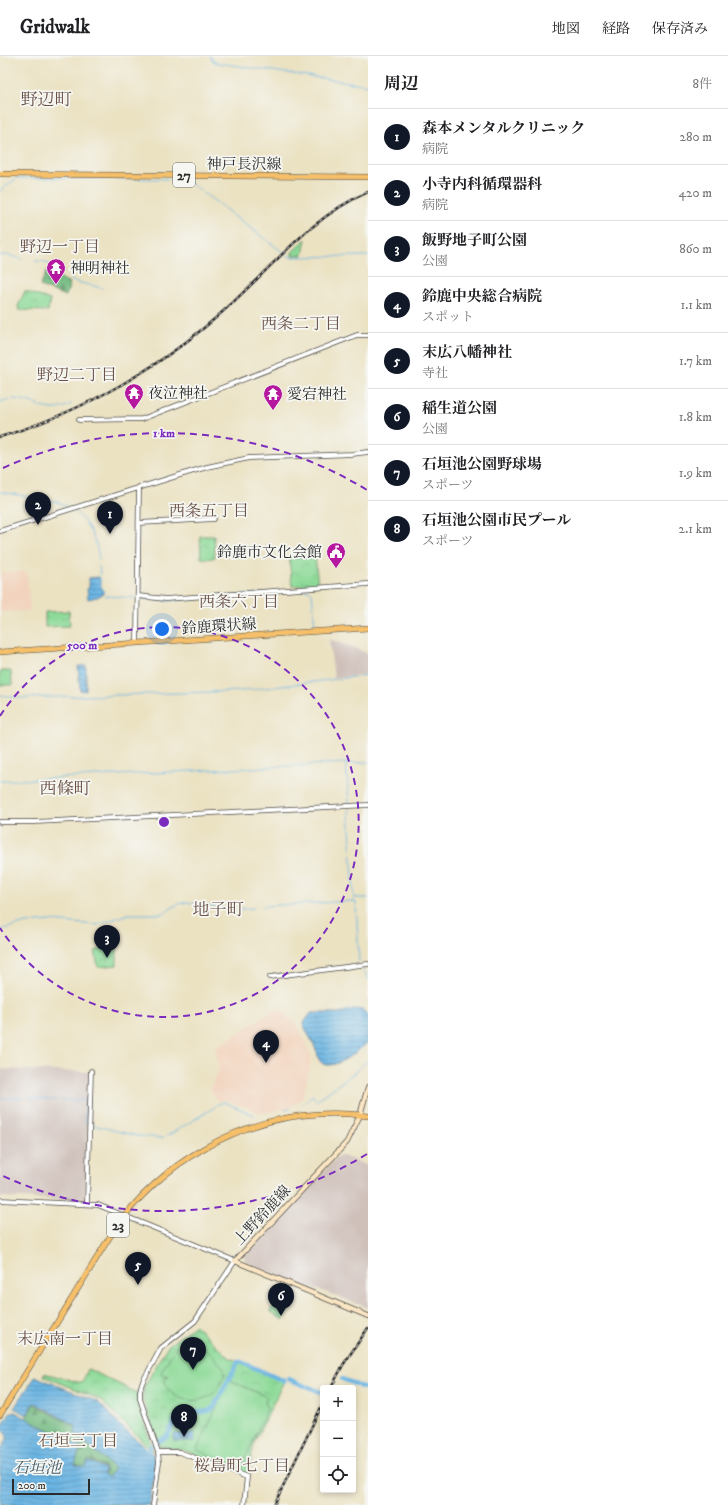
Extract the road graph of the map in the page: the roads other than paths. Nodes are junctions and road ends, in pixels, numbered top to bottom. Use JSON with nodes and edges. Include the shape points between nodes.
{"nodes":[{"id":1,"x":0,"y":174,"type":"edge"},
{"id":2,"x":368,"y":177,"type":"edge"},
{"id":3,"x":368,"y":335,"type":"edge"},
{"id":4,"x":79,"y":420,"type":"dead end"},
{"id":5,"x":368,"y":452,"type":"edge"},
{"id":6,"x":139,"y":487,"type":"junction"},
{"id":7,"x":214,"y":519,"type":"dead end"},
{"id":8,"x":139,"y":523,"type":"junction"},
{"id":9,"x":0,"y":531,"type":"edge"},
{"id":10,"x":368,"y":584,"type":"edge"},
{"id":11,"x":138,"y":598,"type":"junction"},
{"id":12,"x":368,"y":628,"type":"edge"},
{"id":13,"x":137,"y":643,"type":"junction"},
{"id":14,"x":0,"y":652,"type":"edge"},
{"id":15,"x":368,"y":805,"type":"edge"},
{"id":16,"x":0,"y":822,"type":"edge"},
{"id":17,"x":368,"y":964,"type":"edge"},
{"id":18,"x":270,"y":976,"type":"dead end"},
{"id":19,"x":91,"y":1071,"type":"dead end"},
{"id":20,"x":368,"y":1087,"type":"edge"},
{"id":21,"x":360,"y":1115,"type":"junction"},
{"id":22,"x":368,"y":1116,"type":"edge"},
{"id":23,"x":0,"y":1200,"type":"edge"},
{"id":24,"x":87,"y":1203,"type":"junction"},
{"id":25,"x":125,"y":1215,"type":"junction"},
{"id":26,"x":236,"y":1261,"type":"junction"},
{"id":27,"x":367,"y":1315,"type":"edge"},
{"id":28,"x":0,"y":1415,"type":"edge"},
{"id":29,"x":158,"y":1452,"type":"junction"},
{"id":30,"x":153,"y":1505,"type":"edge"},
{"id":31,"x":244,"y":1505,"type":"edge"}],
"edges":[{"from":1,"to":2,"type":"main road","name":"神戸長沢線","number":"27"},
{"from":3,"to":4,"type":"street","via":[[357,335],[142,419]]},
{"from":5,"to":6,"type":"street","via":[[243,459]]},
{"from":6,"to":8,"type":"street"},
{"from":6,"to":9,"type":"street"},
{"from":7,"to":8,"type":"street"},
{"from":8,"to":11,"type":"street"},
{"from":10,"to":11,"type":"street","via":[[166,599]]},
{"from":11,"to":13,"type":"street"},
{"from":12,"to":13,"type":"main road","name":"鈴鹿環状線"},
{"from":13,"to":14,"type":"main road","name":"鈴鹿環状線"},
{"from":15,"to":16,"type":"street"},
{"from":17,"to":18,"type":"street"},
{"from":19,"to":24,"type":"street"},
{"from":20,"to":21,"type":"main road","name":"上野鈴鹿線"},
{"from":21,"to":22,"type":"main road","number":"23"},
{"from":21,"to":25,"type":"main road","number":"23","via":[[319,1114],[276,1120],[227,1136],[187,1159],[154,1185]]},
{"from":21,"to":26,"type":"main road","name":"上野鈴鹿線","via":[[347,1142]]},
{"from":23,"to":24,"type":"street"},
{"from":24,"to":25,"type":"street"},
{"from":25,"to":26,"type":"street"},
{"from":25,"to":28,"type":"main road","number":"23"},
{"from":26,"to":27,"type":"main road","name":"上野鈴鹿線"},
{"from":26,"to":29,"type":"street","via":[[195,1321],[161,1348],[142,1383],[140,1399]]},
{"from":29,"to":30,"type":"street","via":[[159,1468]]},
{"from":29,"to":31,"type":"street","via":[[180,1452],[247,1477]]}]}
